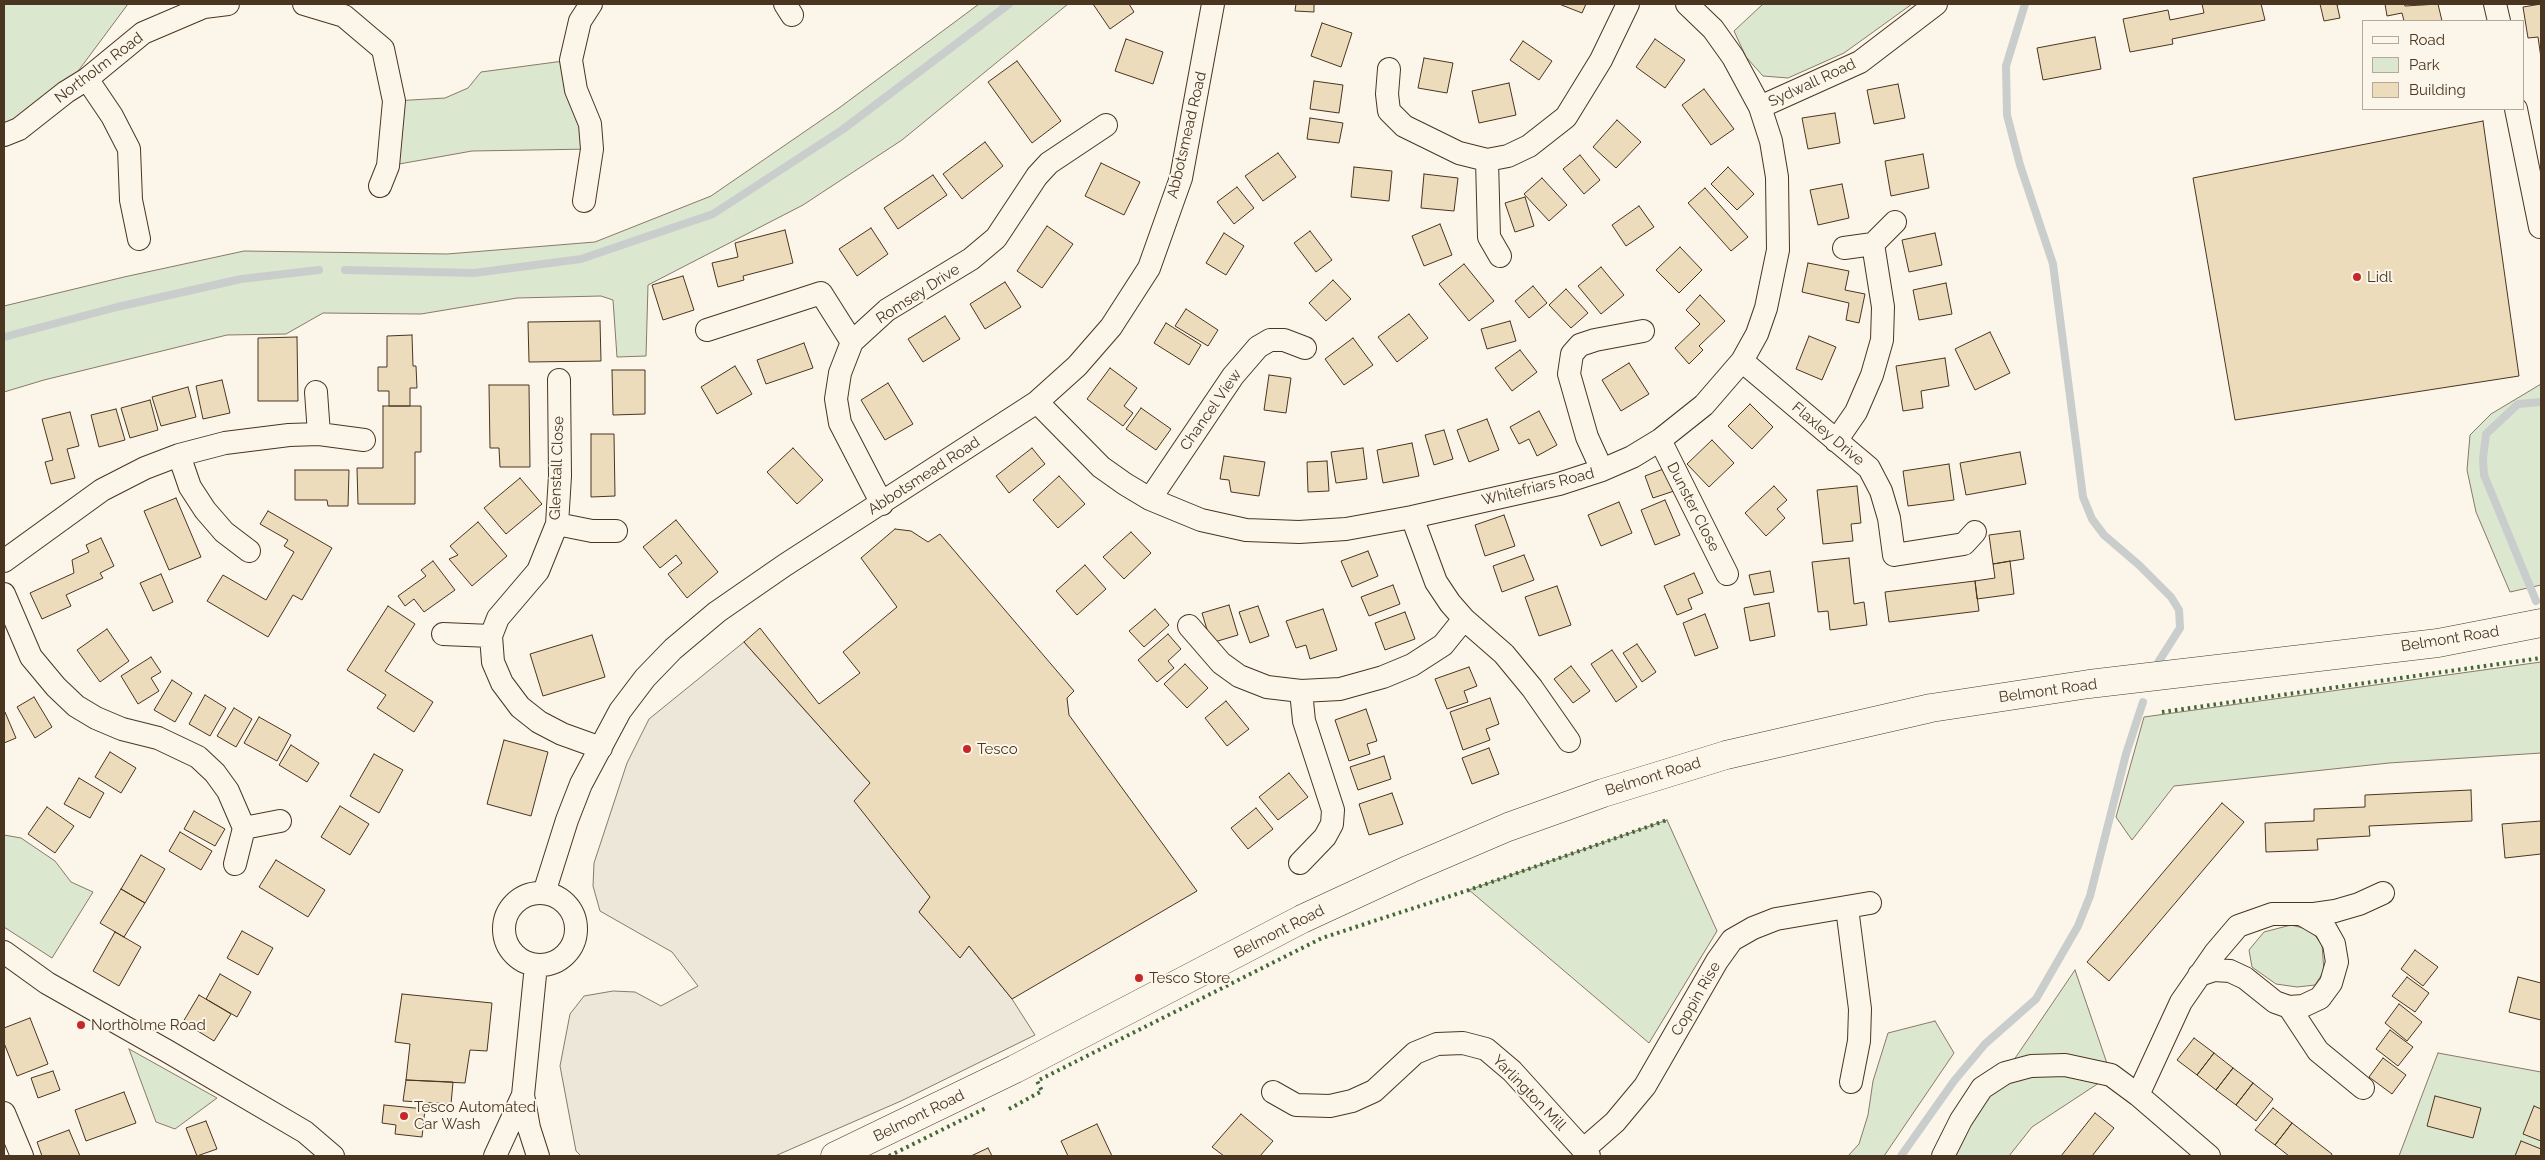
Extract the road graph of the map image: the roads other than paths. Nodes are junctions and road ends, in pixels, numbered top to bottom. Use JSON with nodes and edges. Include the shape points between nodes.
{"nodes":[{"id":1,"x":228,"y":4,"type":"edge"},
{"id":2,"x":304,"y":4,"type":"edge"},
{"id":3,"x":591,"y":4,"type":"edge"},
{"id":4,"x":1213,"y":4,"type":"edge"},
{"id":5,"x":1628,"y":4,"type":"edge"},
{"id":6,"x":1686,"y":4,"type":"edge"},
{"id":7,"x":1936,"y":4,"type":"edge"},
{"id":8,"x":2495,"y":4,"type":"edge"},
{"id":9,"x":2498,"y":20,"type":"edge"},
{"id":10,"x":1389,"y":69,"type":"dead end"},
{"id":11,"x":87,"y":79,"type":"junction"},
{"id":12,"x":1760,"y":107,"type":"junction"},
{"id":13,"x":2516,"y":110,"type":"edge"},
{"id":14,"x":1106,"y":126,"type":"dead end"},
{"id":15,"x":4,"y":135,"type":"edge"},
{"id":16,"x":1487,"y":160,"type":"junction"},
{"id":17,"x":380,"y":186,"type":"dead end"},
{"id":18,"x":584,"y":201,"type":"dead end"},
{"id":19,"x":1895,"y":222,"type":"dead end"},
{"id":20,"x":2540,"y":227,"type":"dead end"},
{"id":21,"x":139,"y":239,"type":"dead end"},
{"id":22,"x":1873,"y":244,"type":"junction"},
{"id":23,"x":1844,"y":248,"type":"dead end"},
{"id":24,"x":1500,"y":256,"type":"dead end"},
{"id":25,"x":707,"y":330,"type":"dead end"},
{"id":26,"x":1643,"y":331,"type":"dead end"},
{"id":27,"x":852,"y":342,"type":"junction"},
{"id":28,"x":1295,"y":344,"type":"dead end"},
{"id":29,"x":1742,"y":361,"type":"junction"},
{"id":30,"x":559,"y":380,"type":"dead end"},
{"id":31,"x":316,"y":392,"type":"dead end"},
{"id":32,"x":1037,"y":402,"type":"junction"},
{"id":33,"x":319,"y":434,"type":"junction"},
{"id":34,"x":364,"y":440,"type":"dead end"},
{"id":35,"x":1660,"y":440,"type":"junction"},
{"id":36,"x":1836,"y":441,"type":"junction"},
{"id":37,"x":179,"y":455,"type":"junction"},
{"id":38,"x":1602,"y":470,"type":"junction"},
{"id":39,"x":1150,"y":499,"type":"junction"},
{"id":40,"x":882,"y":504,"type":"junction"},
{"id":41,"x":1412,"y":517,"type":"junction"},
{"id":42,"x":557,"y":524,"type":"junction"},
{"id":43,"x":616,"y":530,"type":"dead end"},
{"id":44,"x":1974,"y":532,"type":"dead end"},
{"id":45,"x":249,"y":551,"type":"dead end"},
{"id":46,"x":4,"y":561,"type":"edge"},
{"id":47,"x":1727,"y":574,"type":"dead end"},
{"id":48,"x":4,"y":594,"type":"edge"},
{"id":49,"x":1464,"y":619,"type":"junction"},
{"id":50,"x":2541,"y":623,"type":"edge"},
{"id":51,"x":1189,"y":626,"type":"dead end"},
{"id":52,"x":443,"y":634,"type":"dead end"},
{"id":53,"x":491,"y":636,"type":"junction"},
{"id":54,"x":1301,"y":691,"type":"junction"},
{"id":55,"x":1569,"y":741,"type":"dead end"},
{"id":56,"x":601,"y":748,"type":"junction"},
{"id":57,"x":280,"y":821,"type":"dead end"},
{"id":58,"x":244,"y":828,"type":"junction"},
{"id":59,"x":1300,"y":863,"type":"dead end"},
{"id":60,"x":235,"y":864,"type":"dead end"},
{"id":61,"x":544,"y":893,"type":"junction"},
{"id":62,"x":2383,"y":894,"type":"dead end"},
{"id":63,"x":1870,"y":903,"type":"dead end"},
{"id":64,"x":1847,"y":908,"type":"junction"},
{"id":65,"x":2301,"y":914,"type":"junction"},
{"id":66,"x":4,"y":952,"type":"edge"},
{"id":67,"x":536,"y":965,"type":"junction"},
{"id":68,"x":2199,"y":975,"type":"junction"},
{"id":69,"x":2289,"y":1007,"type":"junction"},
{"id":70,"x":1851,"y":1082,"type":"dead end"},
{"id":71,"x":2363,"y":1088,"type":"dead end"},
{"id":72,"x":1273,"y":1092,"type":"dead end"},
{"id":73,"x":524,"y":1094,"type":"junction"},
{"id":74,"x":2138,"y":1095,"type":"junction"},
{"id":75,"x":4,"y":1112,"type":"edge"},
{"id":76,"x":1586,"y":1153,"type":"edge"},
{"id":77,"x":22,"y":1156,"type":"edge"},
{"id":78,"x":333,"y":1156,"type":"edge"},
{"id":79,"x":495,"y":1156,"type":"edge"},
{"id":80,"x":538,"y":1156,"type":"edge"},
{"id":81,"x":835,"y":1156,"type":"edge"},
{"id":82,"x":1943,"y":1156,"type":"edge"},
{"id":83,"x":2208,"y":1156,"type":"edge"}],
"edges":[{"from":1,"to":11,"type":"street","name":"Northolm Road","via":[[204,7],[143,33]]},
{"from":2,"to":17,"type":"street","via":[[344,16],[383,49],[394,101],[388,166]]},
{"from":3,"to":18,"type":"street","via":[[580,21],[571,60],[576,90],[590,124],[592,149]]},
{"from":4,"to":32,"type":"street","name":"Abbotsmead Road","via":[[1181,178],[1149,268],[1111,327],[1077,366]]},
{"from":5,"to":16,"type":"street","via":[[1601,60],[1566,117],[1529,146],[1508,156]]},
{"from":6,"to":12,"type":"street","name":"Whitefriars Road","via":[[1713,29],[1733,57]]},
{"from":7,"to":12,"type":"street","name":"Sydwall Road","via":[[1860,62]]},
{"from":8,"to":9,"type":"street"},
{"from":10,"to":16,"type":"street","via":[[1389,111],[1404,126],[1459,153]]},
{"from":11,"to":15,"type":"street","name":"Northolm Road","via":[[19,129]]},
{"from":11,"to":21,"type":"street","via":[[129,148],[131,200]]},
{"from":12,"to":29,"type":"street","name":"Whitefriars Road","via":[[1778,177],[1778,250],[1766,308],[1757,334]]},
{"from":13,"to":20,"type":"street"},
{"from":14,"to":27,"type":"street","name":"Romsey Drive","via":[[1049,163],[996,238],[971,259],[888,310]]},
{"from":16,"to":24,"type":"street","via":[[1489,237]]},
{"from":19,"to":22,"type":"street"},
{"from":22,"to":23,"type":"street"},
{"from":22,"to":36,"type":"street","via":[[1883,307],[1882,340],[1856,412]]},
{"from":25,"to":27,"type":"street","via":[[821,294]]},
{"from":26,"to":38,"type":"street","via":[[1595,340],[1580,345],[1572,354],[1569,374],[1587,437]]},
{"from":27,"to":40,"type":"street","name":"Romsey Drive","via":[[840,373],[836,399],[840,423]]},
{"from":28,"to":39,"type":"street","name":"Chancel View","via":[[1270,340],[1258,347],[1232,376]]},
{"from":29,"to":35,"type":"street","name":"Whitefriars Road","via":[[1704,405]]},
{"from":29,"to":36,"type":"street","name":"Flaxley Drive"},
{"from":30,"to":42,"type":"street","name":"Glenstall Close"},
{"from":31,"to":33,"type":"street"},
{"from":32,"to":39,"type":"street","name":"Whitefriars Road","via":[[1101,467]]},
{"from":32,"to":40,"type":"street","name":"Abbotsmead Road"},
{"from":33,"to":34,"type":"street"},
{"from":33,"to":37,"type":"street","via":[[225,444]]},
{"from":35,"to":38,"type":"street","name":"Whitefriars Road"},
{"from":35,"to":47,"type":"street","name":"Dunster Close"},
{"from":36,"to":44,"type":"street","name":"Flaxley Drive","via":[[1869,468],[1881,491],[1894,555],[1964,544]]},
{"from":37,"to":45,"type":"street","via":[[190,487],[205,510],[224,532]]},
{"from":37,"to":46,"type":"street","via":[[102,490]]},
{"from":38,"to":41,"type":"street","name":"Whitefriars Road","via":[[1559,484]]},
{"from":39,"to":41,"type":"street","name":"Whitefriars Road","via":[[1201,520],[1246,530],[1299,532],[1346,529]]},
{"from":40,"to":56,"type":"street","name":"Abbotsmead Road","via":[[717,612],[673,649],[645,678],[620,712]]},
{"from":41,"to":49,"type":"street","via":[[1436,582]]},
{"from":42,"to":43,"type":"street","via":[[592,531]]},
{"from":42,"to":53,"type":"street","name":"Glenstall Close","via":[[538,571],[498,618]]},
{"from":48,"to":58,"type":"street","via":[[31,657],[56,687],[76,706],[96,718],[158,738],[198,757],[228,791]]},
{"from":49,"to":54,"type":"street","via":[[1443,645],[1412,665],[1340,689]]},
{"from":49,"to":55,"type":"street","via":[[1504,654]]},
{"from":50,"to":81,"type":"highway","name":"Belmont Road","via":[[2438,643],[2089,684],[1931,708],[1726,755],[1603,792],[1463,846],[1302,919],[1015,1069]]},
{"from":51,"to":54,"type":"street","via":[[1221,663],[1239,676],[1267,687]]},
{"from":52,"to":53,"type":"street"},
{"from":53,"to":56,"type":"street","name":"Glenstall Close","via":[[493,662],[502,683],[520,707],[562,734]]},
{"from":54,"to":59,"type":"street","via":[[1304,721],[1333,810],[1332,824],[1325,837]]},
{"from":56,"to":61,"type":"street","name":"Abbotsmead Road","via":[[581,784]]},
{"from":57,"to":58,"type":"street"},
{"from":58,"to":60,"type":"street"},
{"from":61,"to":67,"type":"street","via":[[533,893],[514,904],[504,925],[507,941],[516,956]]},
{"from":61,"to":67,"type":"street","via":[[566,903],[574,918],[576,935],[566,954],[557,961]]},
{"from":62,"to":65,"type":"street","via":[[2335,911]]},
{"from":63,"to":64,"type":"street","name":"Coppin Rise"},
{"from":64,"to":70,"type":"street","via":[[1860,1009],[1859,1041]]},
{"from":64,"to":76,"type":"street","name":"Coppin Rise","via":[[1776,919],[1732,940],[1645,1086]]},
{"from":65,"to":68,"type":"street","via":[[2272,914],[2238,926]]},
{"from":65,"to":69,"type":"street","via":[[2325,928],[2334,944],[2337,962],[2331,983],[2320,998],[2304,1006]]},
{"from":66,"to":78,"type":"street","via":[[47,984],[305,1132]]},
{"from":67,"to":73,"type":"street"},
{"from":68,"to":69,"type":"street","via":[[2214,970],[2230,971],[2245,978],[2275,1002]]},
{"from":68,"to":74,"type":"street","via":[[2181,1002]]},
{"from":69,"to":71,"type":"street","via":[[2318,1051]]},
{"from":72,"to":76,"type":"street","name":"Yarlington Mill","via":[[1296,1105],[1330,1106],[1352,1101],[1374,1091],[1416,1053],[1437,1044],[1463,1043],[1486,1049],[1512,1071]]},
{"from":73,"to":79,"type":"street"},
{"from":73,"to":80,"type":"street","via":[[529,1128]]},
{"from":74,"to":82,"type":"street","via":[[2111,1076],[2065,1065],[2031,1066],[2005,1073],[1982,1088]]},
{"from":74,"to":83,"type":"street"},
{"from":75,"to":77,"type":"street"}]}
